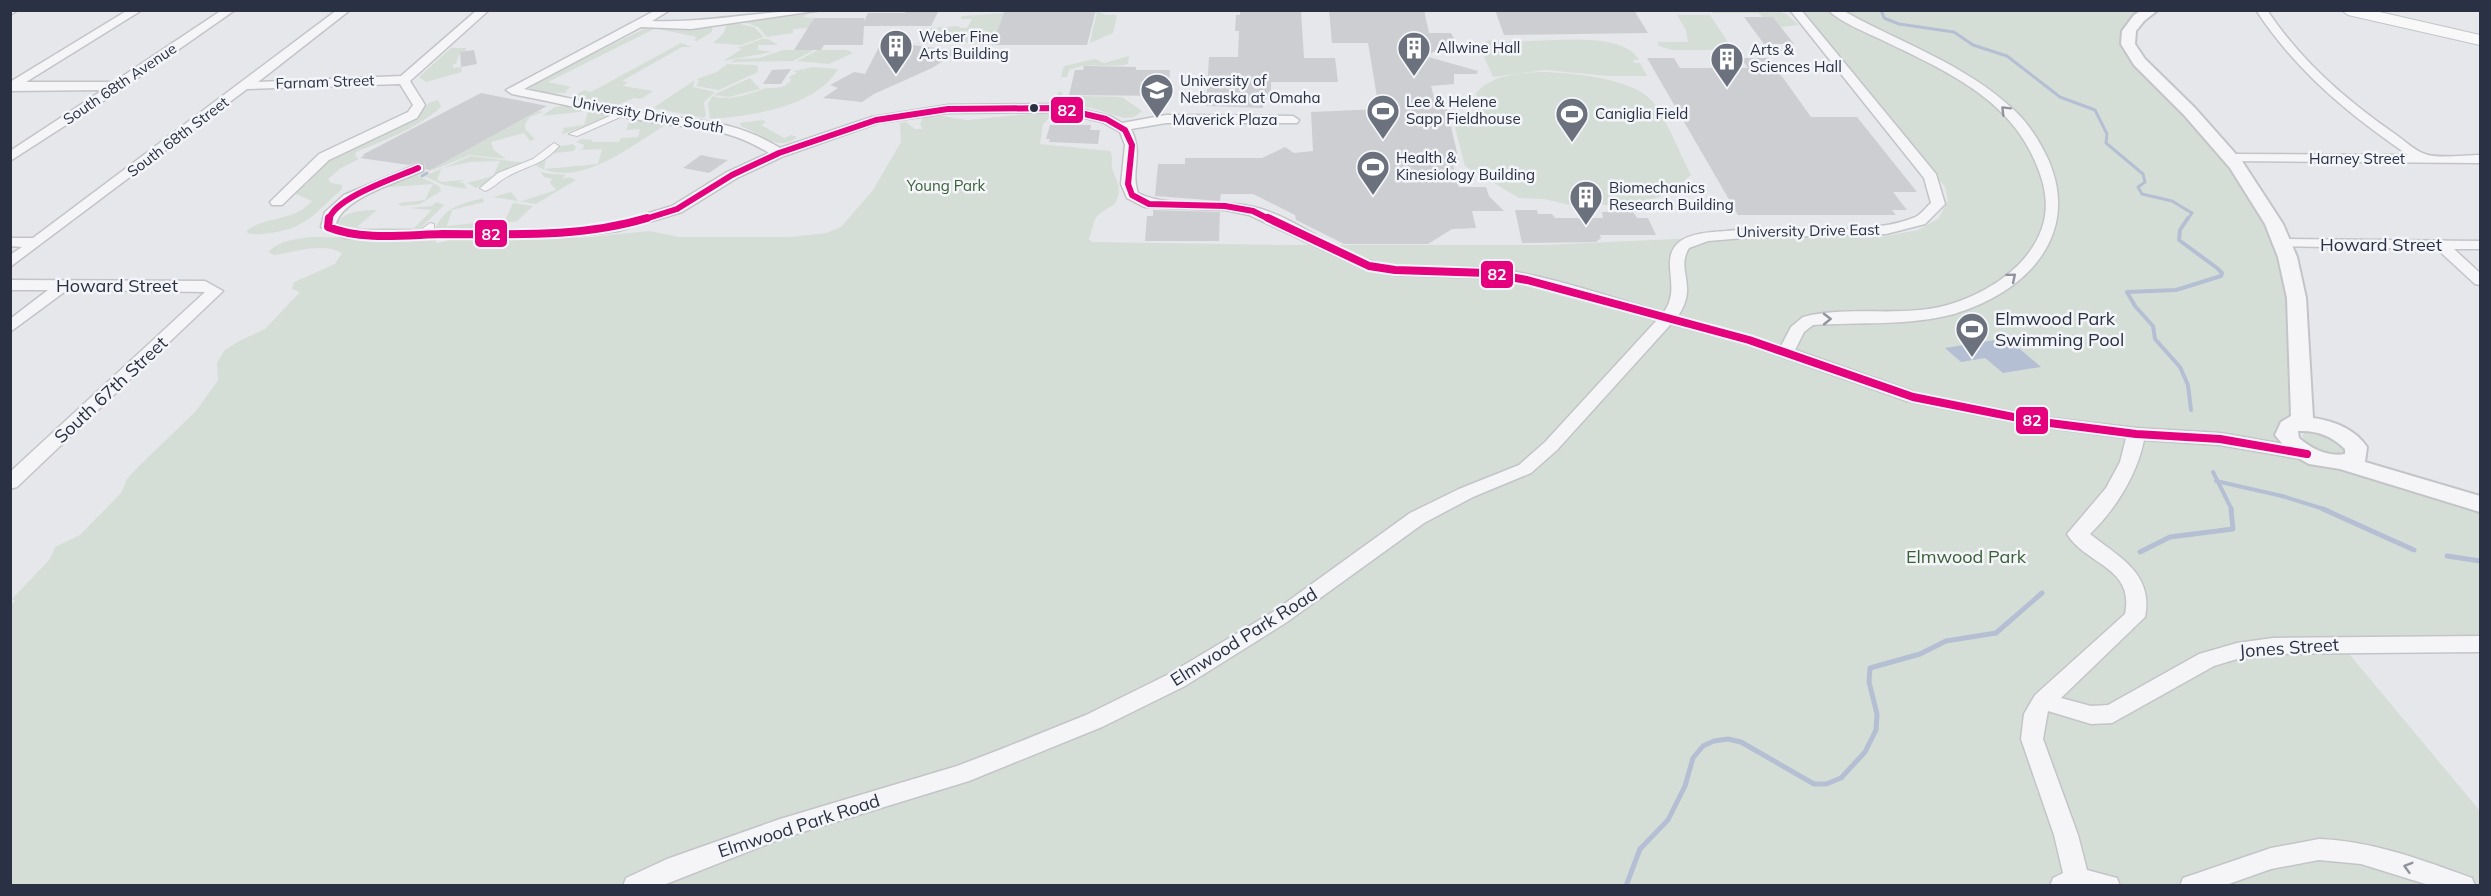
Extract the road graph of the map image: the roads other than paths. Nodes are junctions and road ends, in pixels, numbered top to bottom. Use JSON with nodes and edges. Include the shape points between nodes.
{"nodes":[{"id":1,"x":137,"y":10,"type":"edge"},
{"id":2,"x":230,"y":10,"type":"edge"},
{"id":3,"x":345,"y":10,"type":"edge"},
{"id":4,"x":484,"y":10,"type":"edge"},
{"id":5,"x":651,"y":10,"type":"edge"},
{"id":6,"x":665,"y":10,"type":"edge"},
{"id":7,"x":817,"y":10,"type":"edge"},
{"id":8,"x":1795,"y":10,"type":"edge"},
{"id":9,"x":1833,"y":10,"type":"edge"},
{"id":10,"x":2152,"y":10,"type":"edge"},
{"id":11,"x":2261,"y":10,"type":"edge"},
{"id":12,"x":2348,"y":10,"type":"edge"},
{"id":13,"x":641,"y":24,"type":"junction"},
{"id":14,"x":2476,"y":41,"type":"edge"},
{"id":15,"x":404,"y":80,"type":"junction"},
{"id":16,"x":11,"y":86,"type":"edge"},
{"id":17,"x":118,"y":86,"type":"junction"},
{"id":18,"x":245,"y":86,"type":"junction"},
{"id":19,"x":629,"y":112,"type":"junction"},
{"id":20,"x":1293,"y":120,"type":"dead end"},
{"id":21,"x":1120,"y":127,"type":"junction"},
{"id":22,"x":574,"y":134,"type":"dead end"},
{"id":23,"x":554,"y":146,"type":"dead end"},
{"id":24,"x":779,"y":153,"type":"junction"},
{"id":25,"x":10,"y":157,"type":"edge"},
{"id":26,"x":2233,"y":158,"type":"junction"},
{"id":27,"x":2423,"y":159,"type":"junction"},
{"id":28,"x":2481,"y":159,"type":"edge"},
{"id":29,"x":418,"y":168,"type":"dead end"},
{"id":30,"x":485,"y":188,"type":"dead end"},
{"id":31,"x":277,"y":202,"type":"dead end"},
{"id":32,"x":10,"y":242,"type":"edge"},
{"id":33,"x":37,"y":243,"type":"junction"},
{"id":34,"x":2281,"y":243,"type":"junction"},
{"id":35,"x":2481,"y":244,"type":"edge"},
{"id":36,"x":2441,"y":245,"type":"junction"},
{"id":37,"x":10,"y":263,"type":"edge"},
{"id":38,"x":2481,"y":281,"type":"edge"},
{"id":39,"x":10,"y":285,"type":"edge"},
{"id":40,"x":62,"y":286,"type":"junction"},
{"id":41,"x":212,"y":296,"type":"joint"},
{"id":42,"x":1669,"y":317,"type":"junction"},
{"id":43,"x":10,"y":327,"type":"edge"},
{"id":44,"x":1786,"y":352,"type":"junction"},
{"id":45,"x":2300,"y":374,"type":"junction"},
{"id":46,"x":2290,"y":427,"type":"junction"},
{"id":47,"x":2332,"y":430,"type":"junction"},
{"id":48,"x":2136,"y":434,"type":"junction"},
{"id":49,"x":2220,"y":439,"type":"junction"},
{"id":50,"x":2307,"y":454,"type":"junction"},
{"id":51,"x":2349,"y":454,"type":"junction"},
{"id":52,"x":10,"y":483,"type":"edge"},
{"id":53,"x":2480,"y":503,"type":"edge"},
{"id":54,"x":2481,"y":644,"type":"edge"},
{"id":55,"x":2043,"y":701,"type":"junction"},
{"id":56,"x":2069,"y":882,"type":"edge"},
{"id":57,"x":635,"y":885,"type":"edge"},
{"id":58,"x":2108,"y":885,"type":"edge"},
{"id":59,"x":2192,"y":885,"type":"edge"},
{"id":60,"x":2463,"y":885,"type":"edge"}],
"edges":[{"from":1,"to":16,"type":"street"},
{"from":2,"to":17,"type":"street","name":"South 68th Avenue"},
{"from":3,"to":18,"type":"street","name":"South 68th Street"},
{"from":4,"to":15,"type":"street"},
{"from":5,"to":13,"type":"street"},
{"from":6,"to":13,"type":"street"},
{"from":7,"to":13,"type":"street","via":[[690,26]]},
{"from":8,"to":42,"type":"street","name":"University Drive East","via":[[1931,177],[1940,193],[1939,206],[1922,222],[1883,231],[1728,232],[1694,238],[1685,243],[1678,255],[1681,296]]},
{"from":44,"to":9,"type":"street","one_way":true,"via":[[1797,330],[1809,320],[1932,314],[1949,311],[1995,291],[2040,248],[2053,214],[2050,182],[2041,156],[2004,108],[1946,66]]},
{"from":10,"to":26,"type":"street","via":[[2129,31],[2130,50]]},
{"from":11,"to":27,"type":"street","via":[[2283,44],[2323,86]]},
{"from":12,"to":14,"type":"main road"},
{"from":13,"to":19,"type":"street","name":"University Drive South","via":[[512,90]]},
{"from":15,"to":18,"type":"street","name":"Farnam Street"},
{"from":15,"to":31,"type":"street","via":[[418,100],[417,111],[324,158]]},
{"from":16,"to":17,"type":"street"},
{"from":17,"to":25,"type":"street","name":"South 68th Avenue"},
{"from":18,"to":33,"type":"street","name":"South 68th Street"},
{"from":19,"to":22,"type":"street"},
{"from":19,"to":24,"type":"street","name":"University Drive South","via":[[725,127],[751,136]]},
{"from":20,"to":21,"type":"street","name":"Maverick Plaza","via":[[1166,120]]},
{"from":21,"to":24,"type":"street","via":[[1070,109],[948,109],[876,120]]},
{"from":21,"to":42,"type":"street","via":[[1129,135],[1132,145],[1129,190],[1143,202],[1253,211],[1381,269],[1505,275]]},
{"from":23,"to":30,"type":"street","via":[[537,161],[502,175]]},
{"from":24,"to":29,"type":"street","via":[[732,175],[677,209],[633,224],[576,233],[345,234],[327,223],[333,211],[349,198]]},
{"from":26,"to":27,"type":"street","name":"Harney Street"},
{"from":26,"to":34,"type":"street","via":[[2259,197]]},
{"from":27,"to":28,"type":"street","name":"Harney Street"},
{"from":32,"to":33,"type":"street"},
{"from":33,"to":37,"type":"street","name":"South 68th Street"},
{"from":34,"to":36,"type":"street","name":"Howard Street"},
{"from":34,"to":45,"type":"street","via":[[2296,291]]},
{"from":35,"to":36,"type":"street","name":"Howard Street"},
{"from":36,"to":38,"type":"street"},
{"from":39,"to":40,"type":"street","name":"Howard Street"},
{"from":40,"to":41,"type":"street","name":"Howard Street","via":[[205,286],[215,291]]},
{"from":40,"to":43,"type":"street"},
{"from":41,"to":52,"type":"street","name":"South 67th Street"},
{"from":42,"to":44,"type":"street"},
{"from":42,"to":57,"type":"street","name":"Elmwood Park Road","via":[[1551,446],[1525,469],[1466,492],[1417,518],[1280,617],[1177,680],[1094,721],[1007,757],[780,829]]},
{"from":44,"to":48,"type":"street","via":[[1913,397],[2005,417]]},
{"from":45,"to":46,"type":"street","via":[[2302,419]]},
{"from":45,"to":47,"type":"street","via":[[2312,405]]},
{"from":46,"to":47,"type":"street","via":[[2311,424]]},
{"from":46,"to":49,"type":"street","via":[[2281,437]]},
{"from":46,"to":50,"type":"street","via":[[2290,441]]},
{"from":47,"to":51,"type":"street"},
{"from":48,"to":49,"type":"street"},
{"from":48,"to":55,"type":"street","via":[[2131,460],[2123,474],[2086,529],[2077,534],[2132,581],[2139,606],[2135,617]]},
{"from":49,"to":50,"type":"street"},
{"from":50,"to":51,"type":"street"},
{"from":51,"to":53,"type":"street"},
{"from":54,"to":55,"type":"street","name":"Jones Street","via":[[2272,646],[2207,660],[2112,714],[2091,715]]},
{"from":55,"to":56,"type":"street","via":[[2035,714],[2032,739],[2066,835]]},
{"from":56,"to":58,"type":"street"},
{"from":60,"to":59,"type":"street","one_way":true,"via":[[2367,856],[2318,850],[2286,854]]}]}
